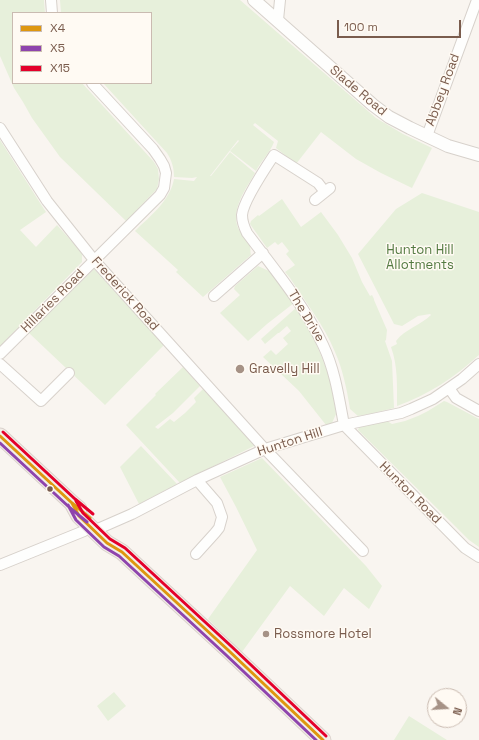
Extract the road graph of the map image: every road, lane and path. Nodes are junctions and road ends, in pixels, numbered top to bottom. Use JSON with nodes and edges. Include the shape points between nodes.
{"nodes":[{"id":1,"x":51,"y":0,"type":"edge"},
{"id":2,"x":254,"y":0,"type":"edge"},
{"id":3,"x":280,"y":0,"type":"edge"},
{"id":4,"x":477,"y":0,"type":"edge"},
{"id":5,"x":52,"y":12,"type":"edge"},
{"id":6,"x":278,"y":20,"type":"junction"},
{"id":7,"x":93,"y":84,"type":"edge"},
{"id":8,"x":0,"y":128,"type":"edge"},
{"id":9,"x":427,"y":136,"type":"junction"},
{"id":10,"x":479,"y":155,"type":"edge"},
{"id":11,"x":316,"y":200,"type":"dead end"},
{"id":12,"x":263,"y":253,"type":"junction"},
{"id":13,"x":94,"y":260,"type":"junction"},
{"id":14,"x":214,"y":296,"type":"dead end"},
{"id":15,"x":0,"y":354,"type":"edge"},
{"id":16,"x":0,"y":364,"type":"edge"},
{"id":17,"x":479,"y":364,"type":"edge"},
{"id":18,"x":69,"y":373,"type":"dead end"},
{"id":19,"x":449,"y":388,"type":"junction"},
{"id":20,"x":479,"y":411,"type":"edge"},
{"id":21,"x":344,"y":425,"type":"junction"},
{"id":22,"x":0,"y":436,"type":"edge"},
{"id":23,"x":265,"y":449,"type":"junction"},
{"id":24,"x":198,"y":480,"type":"junction"},
{"id":25,"x":95,"y":527,"type":"junction"},
{"id":26,"x":362,"y":551,"type":"dead end"},
{"id":27,"x":196,"y":554,"type":"dead end"},
{"id":28,"x":479,"y":557,"type":"edge"},
{"id":29,"x":0,"y":565,"type":"edge"},
{"id":30,"x":323,"y":740,"type":"edge"}],
"edges":[{"from":1,"to":5,"type":"street"},
{"from":2,"to":6,"type":"street","name":"Slade Road"},
{"from":3,"to":6,"type":"street"},
{"from":4,"to":9,"type":"street","name":"Abbey Road"},
{"from":6,"to":9,"type":"street","name":"Slade Road","via":[[373,105],[389,117]]},
{"from":7,"to":13,"type":"street","name":"Hillaries Road","via":[[154,149],[166,173],[164,188],[160,195]]},
{"from":8,"to":13,"type":"street","name":"Frederick Road","via":[[47,201]]},
{"from":9,"to":10,"type":"street","name":"Slade Road","via":[[448,146]]},
{"from":11,"to":12,"type":"street","name":"The Drive","via":[[327,190],[274,155],[245,204],[242,215],[243,226]]},
{"from":12,"to":14,"type":"street","via":[[227,291]]},
{"from":12,"to":21,"type":"street","name":"The Drive","via":[[289,288],[323,346],[337,386]]},
{"from":13,"to":15,"type":"street","name":"Hillaries Road"},
{"from":13,"to":23,"type":"street","name":"Frederick Road"},
{"from":16,"to":18,"type":"street","via":[[41,401]]},
{"from":17,"to":19,"type":"street","name":"Hunton Hill"},
{"from":19,"to":20,"type":"street","via":[[456,398]]},
{"from":19,"to":21,"type":"street","name":"Hunton Hill","via":[[411,410]]},
{"from":21,"to":23,"type":"street","name":"Hunton Hill"},
{"from":21,"to":28,"type":"street","name":"Hunton Road","via":[[465,548]]},
{"from":22,"to":25,"type":"main road","via":[[72,503],[79,516]]},
{"from":23,"to":24,"type":"street","name":"Hunton Hill"},
{"from":23,"to":26,"type":"street","name":"Frederick Road"},
{"from":24,"to":25,"type":"street","name":"Hunton Hill","via":[[132,514]]},
{"from":24,"to":27,"type":"street","via":[[217,503],[222,517],[219,528]]},
{"from":25,"to":29,"type":"street","name":"Hunton Hill"},
{"from":25,"to":30,"type":"main road","via":[[107,543],[122,552]]}]}
